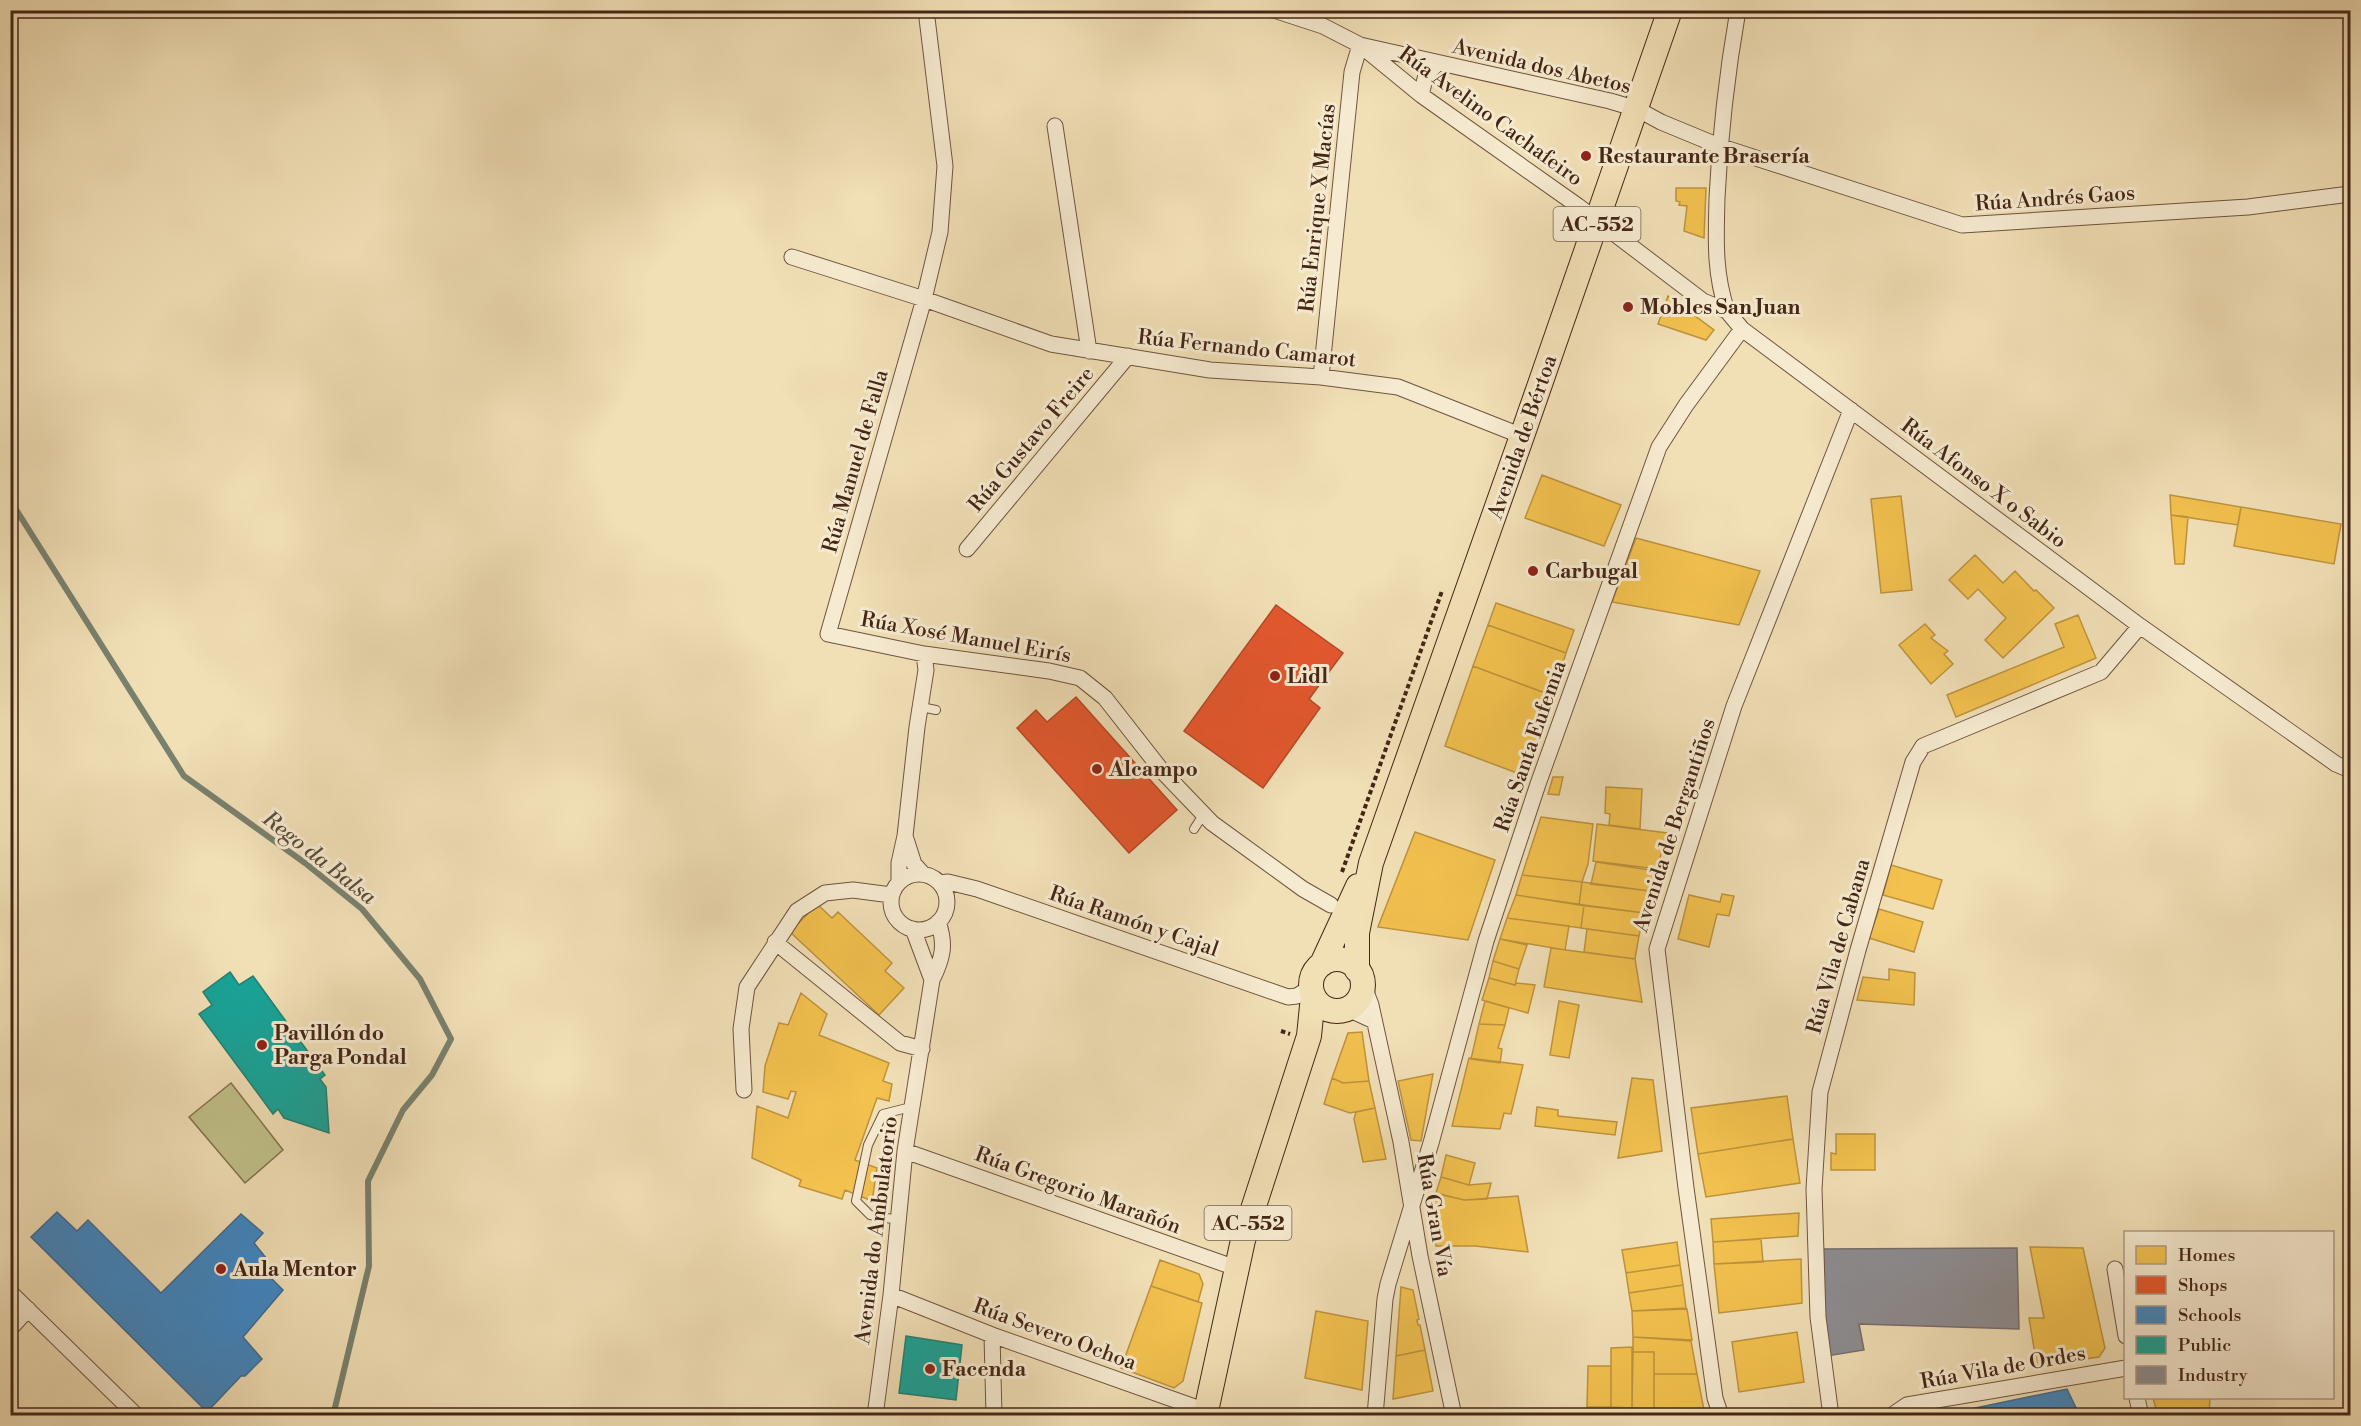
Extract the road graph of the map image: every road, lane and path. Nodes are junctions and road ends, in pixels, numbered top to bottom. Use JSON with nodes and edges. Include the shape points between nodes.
{"nodes":[{"id":1,"x":926,"y":10,"type":"edge"},
{"id":2,"x":1274,"y":10,"type":"edge"},
{"id":3,"x":1670,"y":10,"type":"edge"},
{"id":4,"x":1738,"y":10,"type":"edge"},
{"id":5,"x":1360,"y":45,"type":"junction"},
{"id":6,"x":1438,"y":63,"type":"junction"},
{"id":7,"x":1421,"y":95,"type":"junction"},
{"id":8,"x":1637,"y":109,"type":"junction"},
{"id":9,"x":1055,"y":126,"type":"dead end"},
{"id":10,"x":1719,"y":146,"type":"junction"},
{"id":11,"x":2350,"y":194,"type":"edge"},
{"id":12,"x":1598,"y":222,"type":"junction"},
{"id":13,"x":792,"y":257,"type":"dead end"},
{"id":14,"x":924,"y":298,"type":"junction"},
{"id":15,"x":1727,"y":311,"type":"junction"},
{"id":16,"x":1742,"y":329,"type":"junction"},
{"id":17,"x":1089,"y":351,"type":"junction"},
{"id":18,"x":1128,"y":356,"type":"junction"},
{"id":19,"x":1321,"y":377,"type":"junction"},
{"id":20,"x":1851,"y":410,"type":"junction"},
{"id":21,"x":1522,"y":436,"type":"junction"},
{"id":22,"x":967,"y":549,"type":"dead end"},
{"id":23,"x":2140,"y":626,"type":"junction"},
{"id":24,"x":828,"y":634,"type":"joint"},
{"id":25,"x":924,"y":654,"type":"junction"},
{"id":26,"x":2350,"y":770,"type":"edge"},
{"id":27,"x":1203,"y":815,"type":"junction"},
{"id":28,"x":1194,"y":829,"type":"dead end"},
{"id":29,"x":906,"y":836,"type":"junction"},
{"id":30,"x":1371,"y":862,"type":"junction"},
{"id":31,"x":923,"y":874,"type":"junction"},
{"id":32,"x":899,"y":882,"type":"junction"},
{"id":33,"x":940,"y":883,"type":"junction"},
{"id":34,"x":1358,"y":884,"type":"junction"},
{"id":35,"x":891,"y":896,"type":"junction"},
{"id":36,"x":1331,"y":905,"type":"junction"},
{"id":37,"x":938,"y":922,"type":"junction"},
{"id":38,"x":914,"y":929,"type":"junction"},
{"id":39,"x":1334,"y":937,"type":"junction"},
{"id":40,"x":775,"y":942,"type":"junction"},
{"id":41,"x":1322,"y":964,"type":"junction"},
{"id":42,"x":1360,"y":977,"type":"junction"},
{"id":43,"x":932,"y":980,"type":"junction"},
{"id":44,"x":1312,"y":991,"type":"junction"},
{"id":45,"x":1344,"y":1010,"type":"junction"},
{"id":46,"x":1374,"y":1021,"type":"junction"},
{"id":47,"x":1310,"y":1036,"type":"junction"},
{"id":48,"x":922,"y":1049,"type":"junction"},
{"id":49,"x":744,"y":1090,"type":"dead end"},
{"id":50,"x":911,"y":1107,"type":"junction"},
{"id":51,"x":905,"y":1151,"type":"junction"},
{"id":52,"x":1412,"y":1202,"type":"junction"},
{"id":53,"x":898,"y":1220,"type":"junction"},
{"id":54,"x":1236,"y":1268,"type":"junction"},
{"id":55,"x":2115,"y":1269,"type":"dead end"},
{"id":56,"x":10,"y":1292,"type":"edge"},
{"id":57,"x":891,"y":1294,"type":"junction"},
{"id":58,"x":28,"y":1309,"type":"junction"},
{"id":59,"x":2124,"y":1324,"type":"edge"},
{"id":60,"x":10,"y":1329,"type":"edge"},
{"id":61,"x":992,"y":1335,"type":"junction"},
{"id":62,"x":2124,"y":1368,"type":"edge"},
{"id":63,"x":2137,"y":1399,"type":"edge"},
{"id":64,"x":1205,"y":1413,"type":"edge"},
{"id":65,"x":137,"y":1416,"type":"edge"},
{"id":66,"x":874,"y":1416,"type":"edge"},
{"id":67,"x":994,"y":1416,"type":"edge"},
{"id":68,"x":1375,"y":1416,"type":"edge"},
{"id":69,"x":1454,"y":1416,"type":"edge"},
{"id":70,"x":1721,"y":1416,"type":"edge"},
{"id":71,"x":1830,"y":1416,"type":"edge"},
{"id":72,"x":1892,"y":1416,"type":"edge"},
{"id":73,"x":2141,"y":1416,"type":"edge"}],
"edges":[{"from":1,"to":14,"type":"street","name":"Rúa Manuel de Falla","via":[[945,166],[940,232]]},
{"from":2,"to":5,"type":"street","name":"Avenida dos Abetos","via":[[1323,26]]},
{"from":3,"to":8,"type":"main road","name":"Avenida de Bértoa","number":"AC-552"},
{"from":4,"to":10,"type":"street"},
{"from":5,"to":6,"type":"street","name":"Avenida dos Abetos"},
{"from":5,"to":7,"type":"street","name":"Rúa Avelino Cachafeiro"},
{"from":5,"to":19,"type":"street","name":"Rúa Enrique X Macías","via":[[1352,72]]},
{"from":6,"to":7,"type":"street","name":"Avenida dos Abetos","via":[[1426,75]]},
{"from":6,"to":8,"type":"street","name":"Avenida dos Abetos"},
{"from":7,"to":12,"type":"street","name":"Rúa Avelino Cachafeiro"},
{"from":8,"to":10,"type":"street","name":"Rúa Andrés Gaos"},
{"from":8,"to":12,"type":"main road","name":"Avenida de Bértoa","number":"AC-552"},
{"from":9,"to":17,"type":"street"},
{"from":10,"to":11,"type":"street","name":"Rúa Andrés Gaos","via":[[1962,225],[2248,207]]},
{"from":10,"to":15,"type":"street","via":[[1715,258]]},
{"from":12,"to":15,"type":"street","name":"Rúa Afonso X o Sabio","via":[[1703,301]]},
{"from":12,"to":21,"type":"main road","name":"Avenida de Bértoa","number":"AC-552"},
{"from":13,"to":14,"type":"street","name":"Rúa Fernando Camarot"},
{"from":14,"to":17,"type":"street","name":"Rúa Fernando Camarot","via":[[1051,344]]},
{"from":14,"to":24,"type":"street","name":"Rúa Manuel de Falla"},
{"from":15,"to":16,"type":"street","name":"Rúa Afonso X o Sabio"},
{"from":16,"to":20,"type":"street","name":"Rúa Afonso X o Sabio"},
{"from":16,"to":52,"type":"street","name":"Rúa Santa Eufemia","via":[[1659,447],[1497,908]]},
{"from":17,"to":18,"type":"street","name":"Rúa Fernando Camarot"},
{"from":18,"to":19,"type":"street","name":"Rúa Fernando Camarot","via":[[1210,370]]},
{"from":18,"to":22,"type":"street","name":"Rúa Gustavo Freire"},
{"from":19,"to":21,"type":"street","name":"Rúa Fernando Camarot","via":[[1398,387]]},
{"from":20,"to":23,"type":"street","name":"Rúa Afonso X o Sabio"},
{"from":20,"to":70,"type":"street","name":"Avenida de Bergantiños","via":[[1734,706],[1657,949],[1689,1212],[1715,1398]]},
{"from":21,"to":30,"type":"main road","name":"Avenida de Bértoa","number":"AC-552"},
{"from":23,"to":26,"type":"street","name":"Rúa Afonso X o Sabio"},
{"from":23,"to":71,"type":"street","name":"Rúa Vila de Cabana","via":[[2101,672],[1923,746],[1913,762],[1820,1092],[1814,1189],[1818,1317]]},
{"from":24,"to":25,"type":"street","name":"Rúa Xosé Manuel Eirís"},
{"from":25,"to":27,"type":"street","name":"Rúa Xosé Manuel Eirís","via":[[1080,678],[1105,698],[1163,772]]},
{"from":25,"to":29,"type":"street","via":[[928,708],[911,773]]},
{"from":27,"to":28,"type":"lane"},
{"from":27,"to":36,"type":"street","name":"Rúa Xosé Manuel Eirís"},
{"from":29,"to":31,"type":"street","via":[[914,864]]},
{"from":29,"to":32,"type":"street","via":[[899,862]]},
{"from":30,"to":34,"type":"main road","name":"Avenida de Bértoa","number":"AC-552"},
{"from":30,"to":42,"type":"main road","name":"Avenida de Bértoa","number":"AC-552","via":[[1357,933]]},
{"from":31,"to":32,"type":"street"},
{"from":31,"to":33,"type":"street"},
{"from":32,"to":35,"type":"street"},
{"from":33,"to":37,"type":"street","via":[[947,900]]},
{"from":33,"to":44,"type":"street","name":"Rúa Ramón y Cajal","via":[[977,889],[1288,997]]},
{"from":34,"to":36,"type":"street"},
{"from":34,"to":39,"type":"main road","name":"Avenida de Bértoa","number":"AC-552"},
{"from":35,"to":38,"type":"street","via":[[898,921]]},
{"from":35,"to":40,"type":"street","via":[[853,890],[825,893],[797,910]]},
{"from":36,"to":39,"type":"street"},
{"from":37,"to":38,"type":"street","via":[[922,930]]},
{"from":37,"to":43,"type":"street","name":"Avenida do Ambulatorio","via":[[944,940]]},
{"from":38,"to":43,"type":"street","name":"Avenida do Ambulatorio"},
{"from":39,"to":41,"type":"main road","name":"Avenida de Bértoa","number":"AC-552"},
{"from":40,"to":48,"type":"street","via":[[900,1043]]},
{"from":40,"to":49,"type":"street","via":[[747,987],[741,1029]]},
{"from":41,"to":42,"type":"main road","via":[[1338,960],[1352,964]]},
{"from":41,"to":44,"type":"main road","number":"AC-552","via":[[1316,970]]},
{"from":42,"to":45,"type":"main road","via":[[1359,999]]},
{"from":42,"to":46,"type":"street","name":"Rúa Gran Vía"},
{"from":43,"to":48,"type":"street","name":"Avenida do Ambulatorio"},
{"from":44,"to":45,"type":"main road","via":[[1325,1008]]},
{"from":44,"to":47,"type":"main road","number":"AC-552"},
{"from":45,"to":46,"type":"street"},
{"from":45,"to":47,"type":"main road"},
{"from":46,"to":52,"type":"street","name":"Rúa Gran Vía"},
{"from":47,"to":54,"type":"main road","number":"AC-552"},
{"from":48,"to":50,"type":"street","name":"Avenida do Ambulatorio"},
{"from":50,"to":51,"type":"street","name":"Avenida do Ambulatorio"},
{"from":50,"to":53,"type":"lane","via":[[883,1114],[868,1145],[856,1201],[870,1215]]},
{"from":51,"to":53,"type":"street","name":"Avenida do Ambulatorio"},
{"from":51,"to":54,"type":"street","name":"Rúa Gregorio Marañón"},
{"from":52,"to":68,"type":"street","name":"Rúa Santa Eufemia","via":[[1385,1299]]},
{"from":52,"to":69,"type":"street","name":"Rúa Gran Vía"},
{"from":53,"to":57,"type":"street","name":"Avenida do Ambulatorio"},
{"from":54,"to":64,"type":"main road","number":"AC-552"},
{"from":55,"to":59,"type":"street"},
{"from":56,"to":58,"type":"street"},
{"from":57,"to":61,"type":"street","name":"Rúa Severo Ochoa"},
{"from":57,"to":66,"type":"street","name":"Avenida do Ambulatorio"},
{"from":58,"to":60,"type":"street"},
{"from":58,"to":65,"type":"street"},
{"from":61,"to":64,"type":"street","name":"Rúa Severo Ochoa"},
{"from":61,"to":67,"type":"street"},
{"from":62,"to":72,"type":"street","name":"Rúa Vila de Ordes","via":[[1907,1404]]},
{"from":63,"to":73,"type":"street"}]}
